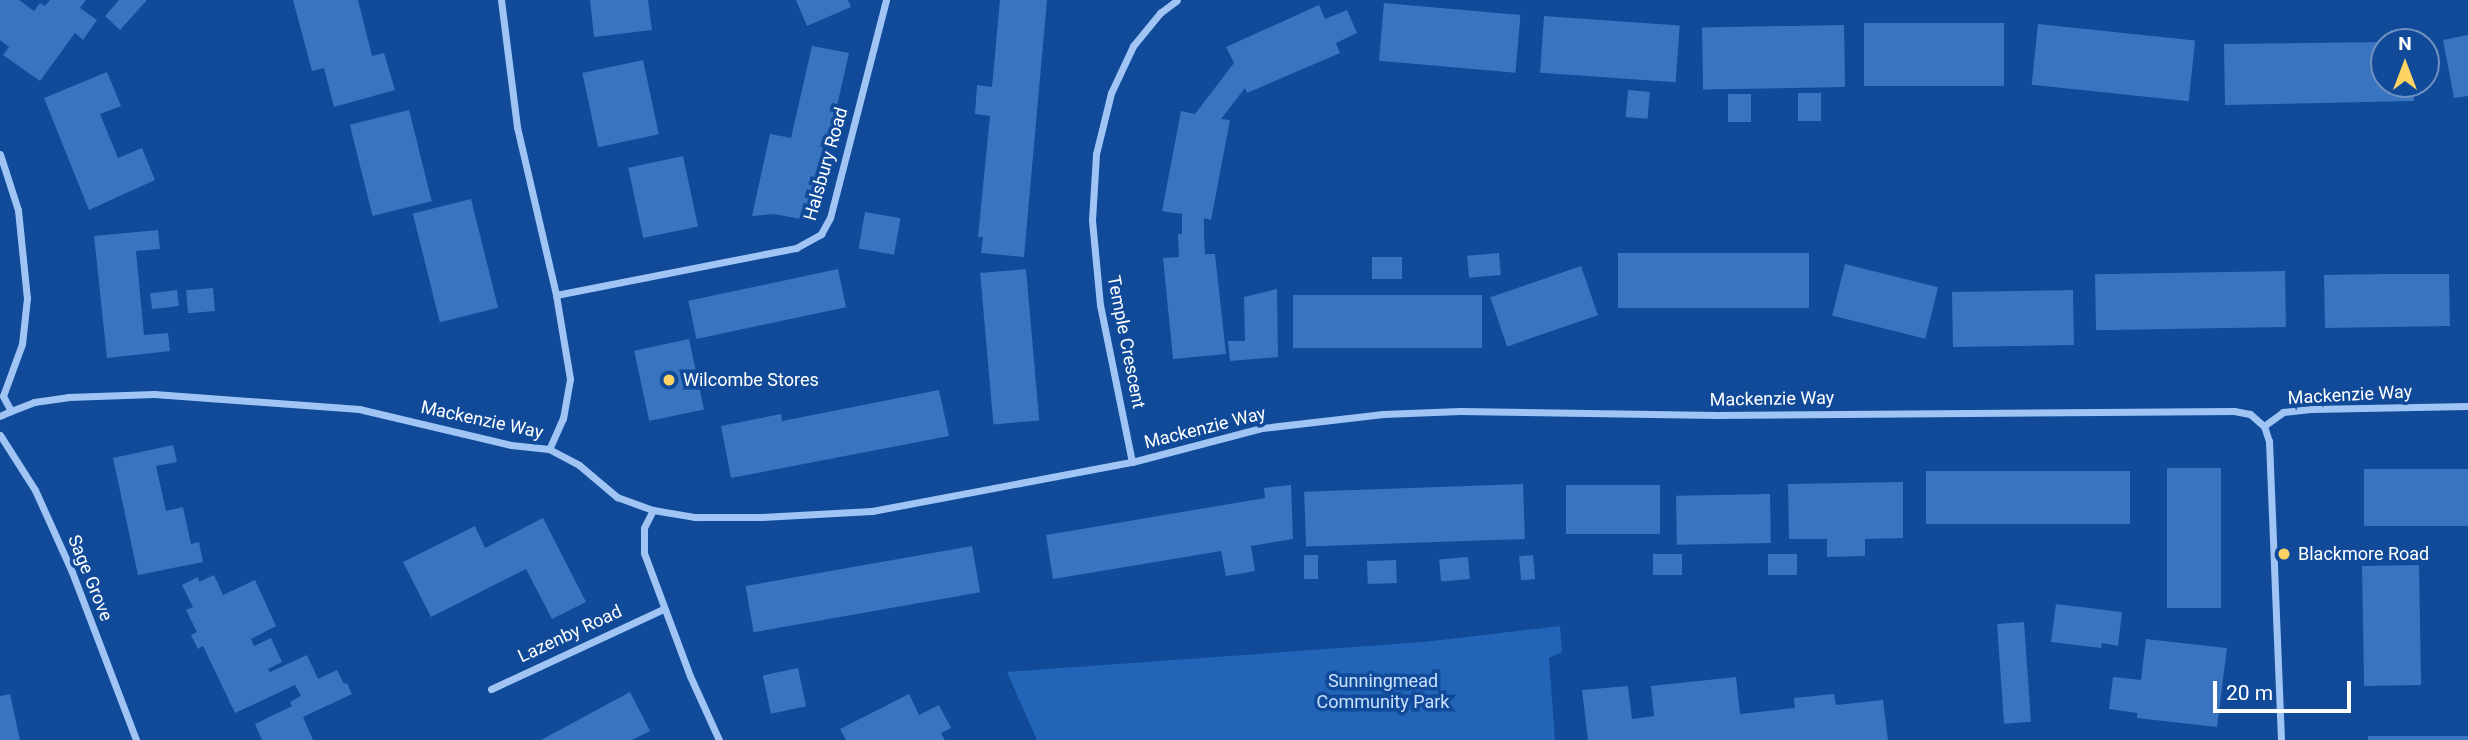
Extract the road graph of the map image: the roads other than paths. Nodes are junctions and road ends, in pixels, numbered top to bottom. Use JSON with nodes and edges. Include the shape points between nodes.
{"nodes":[{"id":1,"x":501,"y":0,"type":"edge"},
{"id":2,"x":886,"y":0,"type":"edge"},
{"id":3,"x":1177,"y":0,"type":"edge"},
{"id":4,"x":0,"y":154,"type":"edge"},
{"id":5,"x":556,"y":295,"type":"junction"},
{"id":6,"x":2468,"y":406,"type":"edge"},
{"id":7,"x":11,"y":411,"type":"junction"},
{"id":8,"x":0,"y":416,"type":"edge"},
{"id":9,"x":2264,"y":426,"type":"junction"},
{"id":10,"x":0,"y":435,"type":"edge"},
{"id":11,"x":549,"y":449,"type":"junction"},
{"id":12,"x":1132,"y":462,"type":"junction"},
{"id":13,"x":653,"y":510,"type":"junction"},
{"id":14,"x":663,"y":609,"type":"junction"},
{"id":15,"x":491,"y":689,"type":"dead end"},
{"id":16,"x":136,"y":740,"type":"edge"},
{"id":17,"x":719,"y":740,"type":"edge"},
{"id":18,"x":2281,"y":740,"type":"edge"}],
"edges":[{"from":1,"to":5,"type":"street","via":[[517,127]]},
{"from":2,"to":5,"type":"street","name":"Halsbury Road","via":[[830,218],[821,234],[796,248]]},
{"from":3,"to":12,"type":"street","name":"Temple Crescent","via":[[1133,46],[1111,93],[1096,154],[1092,220],[1100,305]]},
{"from":4,"to":7,"type":"street","via":[[18,210],[27,298],[22,344],[3,396]]},
{"from":5,"to":11,"type":"street","via":[[570,379],[563,418]]},
{"from":6,"to":9,"type":"street","name":"Mackenzie Way","via":[[2311,409],[2283,412]]},
{"from":7,"to":8,"type":"street","name":"Mackenzie Way"},
{"from":7,"to":11,"type":"street","name":"Mackenzie Way","via":[[68,397],[220,397],[359,409]]},
{"from":9,"to":12,"type":"street","name":"Mackenzie Way","via":[[2250,414],[2234,411],[1716,415],[1460,411],[1383,414],[1262,428]]},
{"from":9,"to":18,"type":"street","via":[[2269,442]]},
{"from":10,"to":16,"type":"street","name":"Sage Grove","via":[[35,490],[72,572]]},
{"from":11,"to":13,"type":"street","name":"Mackenzie Way","via":[[579,465],[617,497]]},
{"from":12,"to":13,"type":"street","name":"Mackenzie Way","via":[[872,511],[695,517]]},
{"from":13,"to":14,"type":"street","via":[[645,528],[644,553]]},
{"from":14,"to":15,"type":"street","name":"Lazenby Road"},
{"from":14,"to":17,"type":"street"}]}
